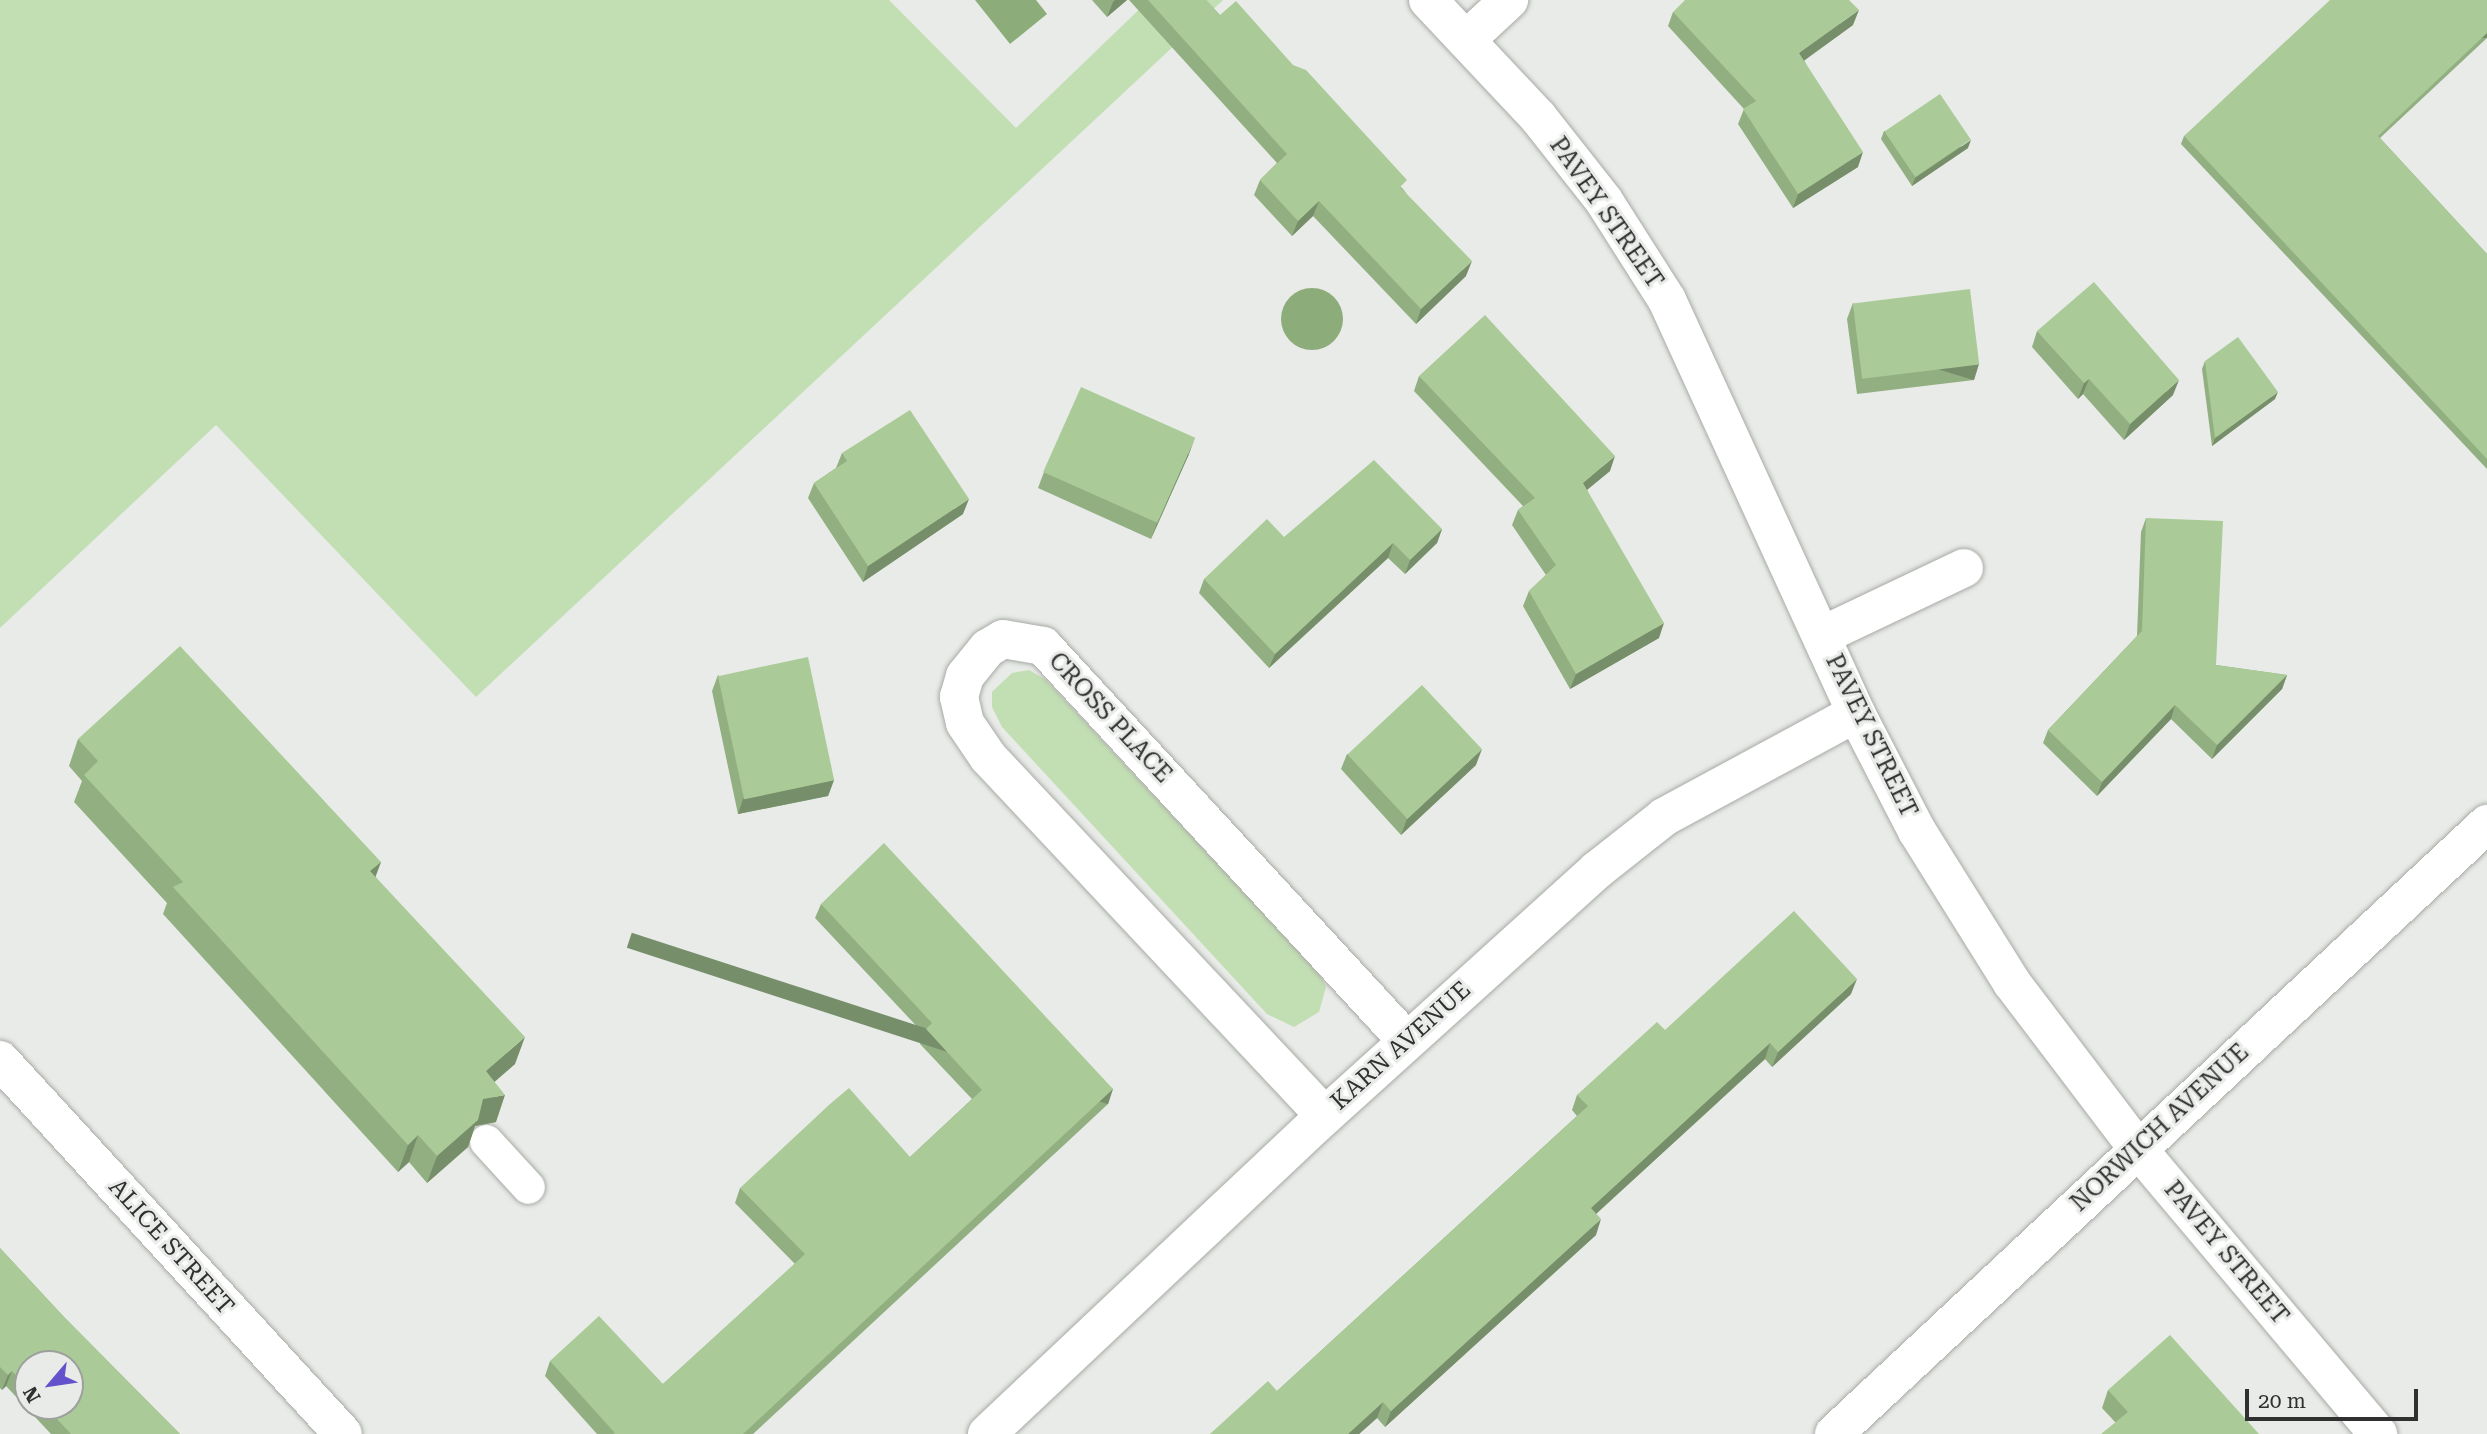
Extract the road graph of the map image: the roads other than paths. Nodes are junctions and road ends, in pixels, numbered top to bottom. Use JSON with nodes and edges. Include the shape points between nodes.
{"nodes":[{"id":1,"x":1428,"y":0,"type":"edge"},
{"id":2,"x":1509,"y":0,"type":"edge"},
{"id":3,"x":1466,"y":40,"type":"junction"},
{"id":4,"x":1964,"y":568,"type":"dead end"},
{"id":5,"x":1823,"y":635,"type":"junction"},
{"id":6,"x":1856,"y":713,"type":"junction"},
{"id":7,"x":2487,"y":824,"type":"edge"},
{"id":8,"x":1406,"y":1041,"type":"junction"},
{"id":9,"x":0,"y":1060,"type":"edge"},
{"id":10,"x":1325,"y":1116,"type":"junction"},
{"id":11,"x":486,"y":1141,"type":"edge"},
{"id":12,"x":2138,"y":1149,"type":"junction"},
{"id":13,"x":528,"y":1187,"type":"dead end"},
{"id":14,"x":343,"y":1434,"type":"edge"},
{"id":15,"x":987,"y":1434,"type":"edge"},
{"id":16,"x":1834,"y":1434,"type":"edge"},
{"id":17,"x":2378,"y":1434,"type":"edge"}],
"edges":[{"from":1,"to":3,"type":"street","name":"PAVEY STREET"},
{"from":2,"to":3,"type":"street"},
{"from":3,"to":5,"type":"street","name":"PAVEY STREET","via":[[1538,117],[1642,258],[1667,300]]},
{"from":4,"to":5,"type":"street"},
{"from":5,"to":6,"type":"street","name":"PAVEY STREET"},
{"from":6,"to":8,"type":"street","name":"KARN AVENUE","via":[[1664,817],[1582,883]]},
{"from":6,"to":12,"type":"street","name":"PAVEY STREET","via":[[1917,831],[2012,983]]},
{"from":7,"to":12,"type":"street","name":"NORWICH AVENUE"},
{"from":8,"to":10,"type":"street","name":"KARN AVENUE"},
{"from":8,"to":10,"type":"street","name":"CROSS PLACE","via":[[1043,646],[1003,639],[988,648],[965,676],[959,697],[965,723],[988,757]]},
{"from":9,"to":14,"type":"street","name":"ALICE STREET"},
{"from":10,"to":15,"type":"street","name":"KARN AVENUE"},
{"from":11,"to":13,"type":"lane"},
{"from":12,"to":16,"type":"street","name":"NORWICH AVENUE"},
{"from":12,"to":17,"type":"street","name":"PAVEY STREET"}]}
